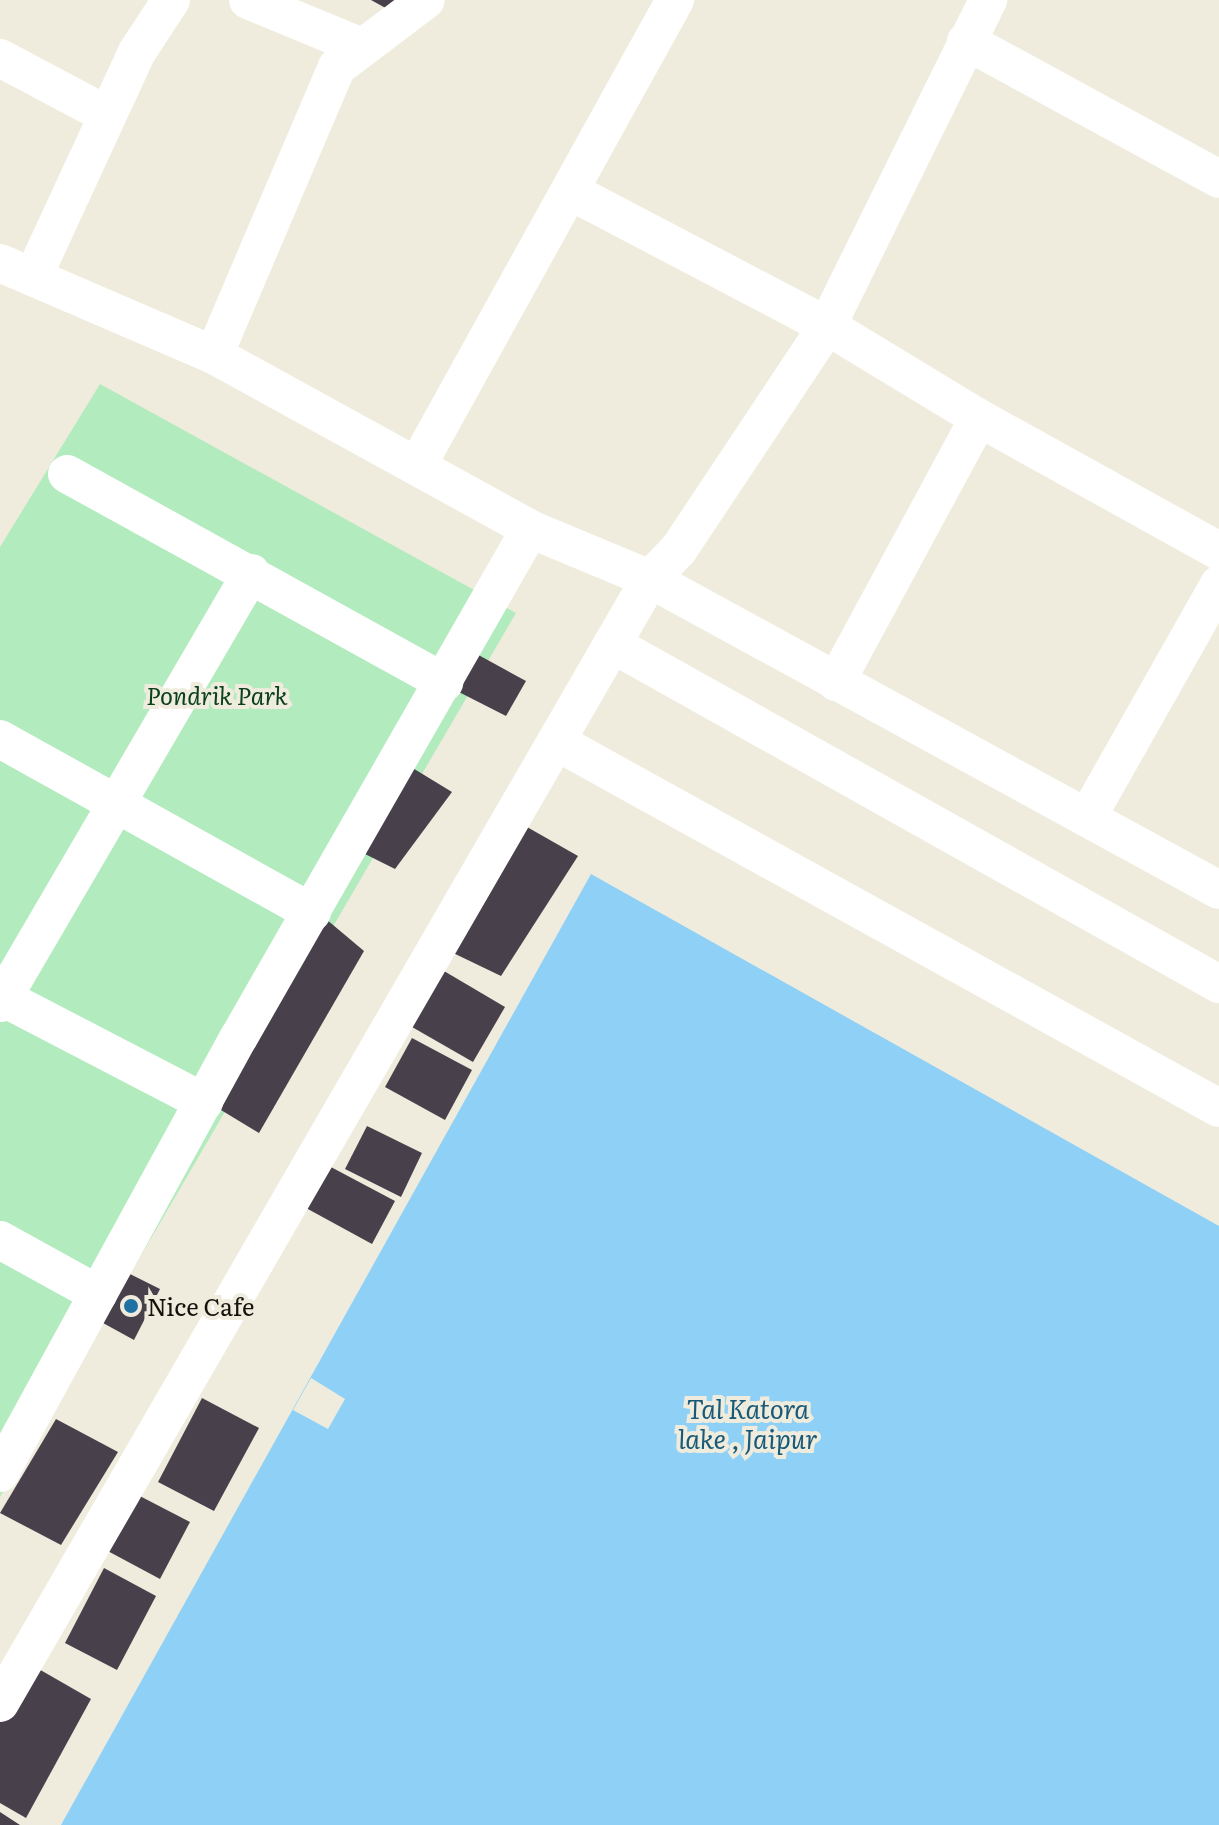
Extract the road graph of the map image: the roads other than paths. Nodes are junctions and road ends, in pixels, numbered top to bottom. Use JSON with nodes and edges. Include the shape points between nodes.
{"nodes":[{"id":1,"x":171,"y":0,"type":"edge"},
{"id":2,"x":248,"y":0,"type":"edge"},
{"id":3,"x":426,"y":0,"type":"edge"},
{"id":4,"x":675,"y":0,"type":"edge"},
{"id":5,"x":988,"y":0,"type":"edge"},
{"id":6,"x":966,"y":41,"type":"junction"},
{"id":7,"x":359,"y":46,"type":"junction"},
{"id":8,"x":0,"y":58,"type":"edge"},
{"id":9,"x":107,"y":115,"type":"junction"},
{"id":10,"x":1219,"y":179,"type":"edge"},
{"id":11,"x":570,"y":191,"type":"junction"},
{"id":12,"x":16,"y":270,"type":"edge"},
{"id":13,"x":827,"y":326,"type":"junction"},
{"id":14,"x":214,"y":355,"type":"junction"},
{"id":15,"x":979,"y":418,"type":"junction"},
{"id":16,"x":417,"y":466,"type":"junction"},
{"id":17,"x":67,"y":474,"type":"dead end"},
{"id":18,"x":530,"y":529,"type":"junction"},
{"id":19,"x":1219,"y":551,"type":"edge"},
{"id":20,"x":251,"y":573,"type":"junction"},
{"id":21,"x":650,"y":579,"type":"junction"},
{"id":22,"x":1219,"y":584,"type":"edge"},
{"id":23,"x":612,"y":644,"type":"junction"},
{"id":24,"x":444,"y":682,"type":"junction"},
{"id":25,"x":836,"y":682,"type":"junction"},
{"id":26,"x":0,"y":739,"type":"edge"},
{"id":27,"x":557,"y":742,"type":"junction"},
{"id":28,"x":117,"y":804,"type":"junction"},
{"id":29,"x":1088,"y":816,"type":"junction"},
{"id":30,"x":1219,"y":890,"type":"edge"},
{"id":31,"x":312,"y":913,"type":"junction"},
{"id":32,"x":1219,"y":984,"type":"edge"},
{"id":33,"x":1,"y":999,"type":"edge"},
{"id":34,"x":204,"y":1102,"type":"junction"},
{"id":35,"x":1219,"y":1108,"type":"edge"},
{"id":36,"x":0,"y":1240,"type":"edge"},
{"id":37,"x":98,"y":1294,"type":"junction"},
{"id":38,"x":0,"y":1473,"type":"edge"},
{"id":39,"x":0,"y":1703,"type":"edge"}],
"edges":[{"from":1,"to":9,"type":"street","via":[[137,52]]},
{"from":2,"to":7,"type":"street"},
{"from":3,"to":7,"type":"street"},
{"from":4,"to":11,"type":"street"},
{"from":5,"to":6,"type":"street"},
{"from":6,"to":10,"type":"street"},
{"from":6,"to":13,"type":"street"},
{"from":7,"to":14,"type":"street","via":[[337,67]]},
{"from":8,"to":9,"type":"street"},
{"from":9,"to":12,"type":"street"},
{"from":11,"to":13,"type":"street"},
{"from":11,"to":16,"type":"street"},
{"from":12,"to":14,"type":"street"},
{"from":13,"to":15,"type":"street"},
{"from":13,"to":21,"type":"street","via":[[679,549]]},
{"from":14,"to":16,"type":"street"},
{"from":15,"to":19,"type":"street"},
{"from":15,"to":25,"type":"street"},
{"from":16,"to":18,"type":"street"},
{"from":17,"to":20,"type":"street"},
{"from":18,"to":21,"type":"street"},
{"from":18,"to":24,"type":"street"},
{"from":20,"to":24,"type":"street"},
{"from":20,"to":28,"type":"street"},
{"from":21,"to":23,"type":"street"},
{"from":21,"to":25,"type":"street"},
{"from":22,"to":29,"type":"street"},
{"from":23,"to":27,"type":"street"},
{"from":23,"to":32,"type":"street"},
{"from":24,"to":31,"type":"street"},
{"from":25,"to":29,"type":"street"},
{"from":26,"to":28,"type":"street"},
{"from":27,"to":35,"type":"street"},
{"from":27,"to":39,"type":"street"},
{"from":28,"to":31,"type":"street"},
{"from":28,"to":33,"type":"street"},
{"from":29,"to":30,"type":"street"},
{"from":31,"to":34,"type":"street"},
{"from":33,"to":34,"type":"street"},
{"from":34,"to":37,"type":"street"},
{"from":36,"to":37,"type":"street"},
{"from":37,"to":38,"type":"street"}]}
